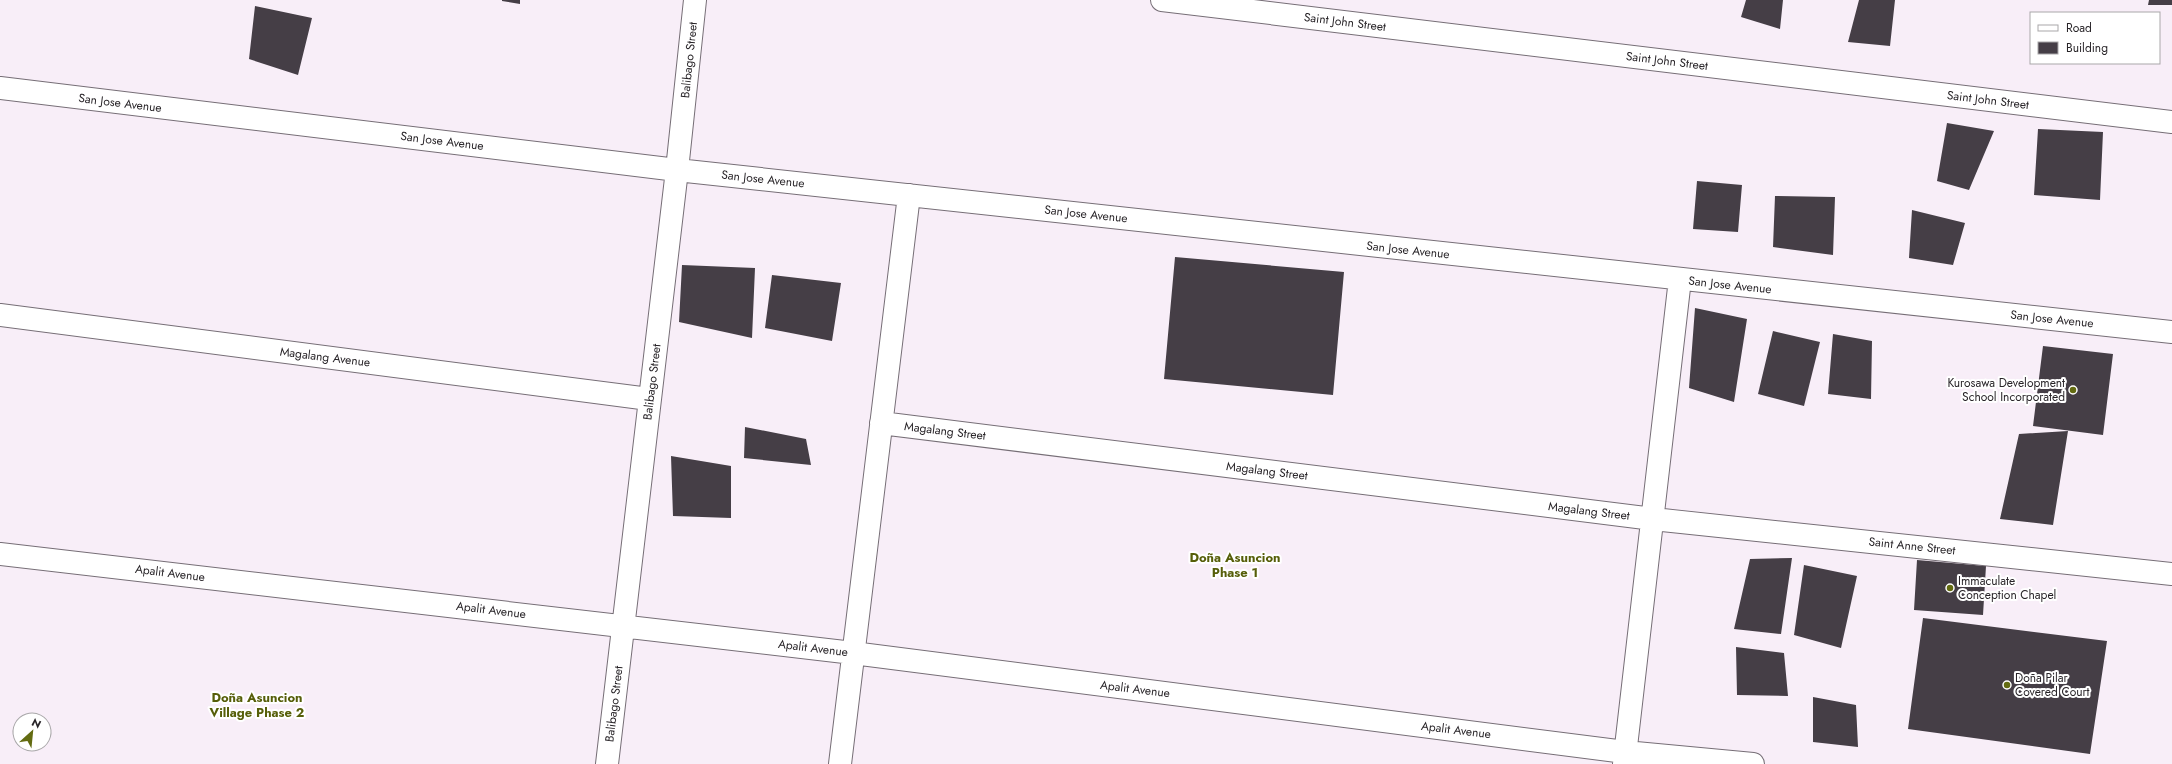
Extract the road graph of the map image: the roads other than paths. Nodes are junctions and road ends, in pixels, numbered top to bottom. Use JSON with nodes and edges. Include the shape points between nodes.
{"nodes":[{"id":1,"x":695,"y":0,"type":"edge"},
{"id":2,"x":1162,"y":0,"type":"edge"},
{"id":3,"x":0,"y":88,"type":"edge"},
{"id":4,"x":2172,"y":122,"type":"edge"},
{"id":5,"x":677,"y":170,"type":"junction"},
{"id":6,"x":909,"y":195,"type":"junction"},
{"id":7,"x":1680,"y":280,"type":"junction"},
{"id":8,"x":0,"y":315,"type":"edge"},
{"id":9,"x":2172,"y":332,"type":"edge"},
{"id":10,"x":650,"y":399,"type":"junction"},
{"id":11,"x":881,"y":423,"type":"junction"},
{"id":12,"x":1653,"y":518,"type":"junction"},
{"id":13,"x":0,"y":554,"type":"edge"},
{"id":14,"x":2172,"y":574,"type":"edge"},
{"id":15,"x":623,"y":625,"type":"junction"},
{"id":16,"x":853,"y":653,"type":"junction"},
{"id":17,"x":1625,"y":758,"type":"edge"},
{"id":18,"x":606,"y":764,"type":"edge"},
{"id":19,"x":840,"y":764,"type":"edge"},
{"id":20,"x":1753,"y":764,"type":"edge"}],
"edges":[{"from":1,"to":5,"type":"street","name":"Balibago Street"},
{"from":2,"to":4,"type":"street","name":"Saint John Street"},
{"from":3,"to":5,"type":"street","name":"San Jose Avenue"},
{"from":5,"to":6,"type":"street","name":"San Jose Avenue"},
{"from":5,"to":10,"type":"street","name":"Balibago Street"},
{"from":6,"to":7,"type":"street","name":"San Jose Avenue"},
{"from":6,"to":11,"type":"street"},
{"from":7,"to":9,"type":"street","name":"San Jose Avenue"},
{"from":7,"to":12,"type":"street"},
{"from":8,"to":10,"type":"street","name":"Magalang Avenue"},
{"from":10,"to":15,"type":"street","name":"Balibago Street"},
{"from":11,"to":12,"type":"street","name":"Magalang Street"},
{"from":11,"to":16,"type":"street"},
{"from":12,"to":14,"type":"street","name":"Saint Anne Street"},
{"from":12,"to":17,"type":"street"},
{"from":13,"to":15,"type":"street","name":"Apalit Avenue"},
{"from":15,"to":16,"type":"street","name":"Apalit Avenue"},
{"from":15,"to":18,"type":"street","name":"Balibago Street"},
{"from":16,"to":17,"type":"street","name":"Apalit Avenue"},
{"from":16,"to":19,"type":"street"},
{"from":17,"to":20,"type":"street","name":"Apalit Avenue"}]}
